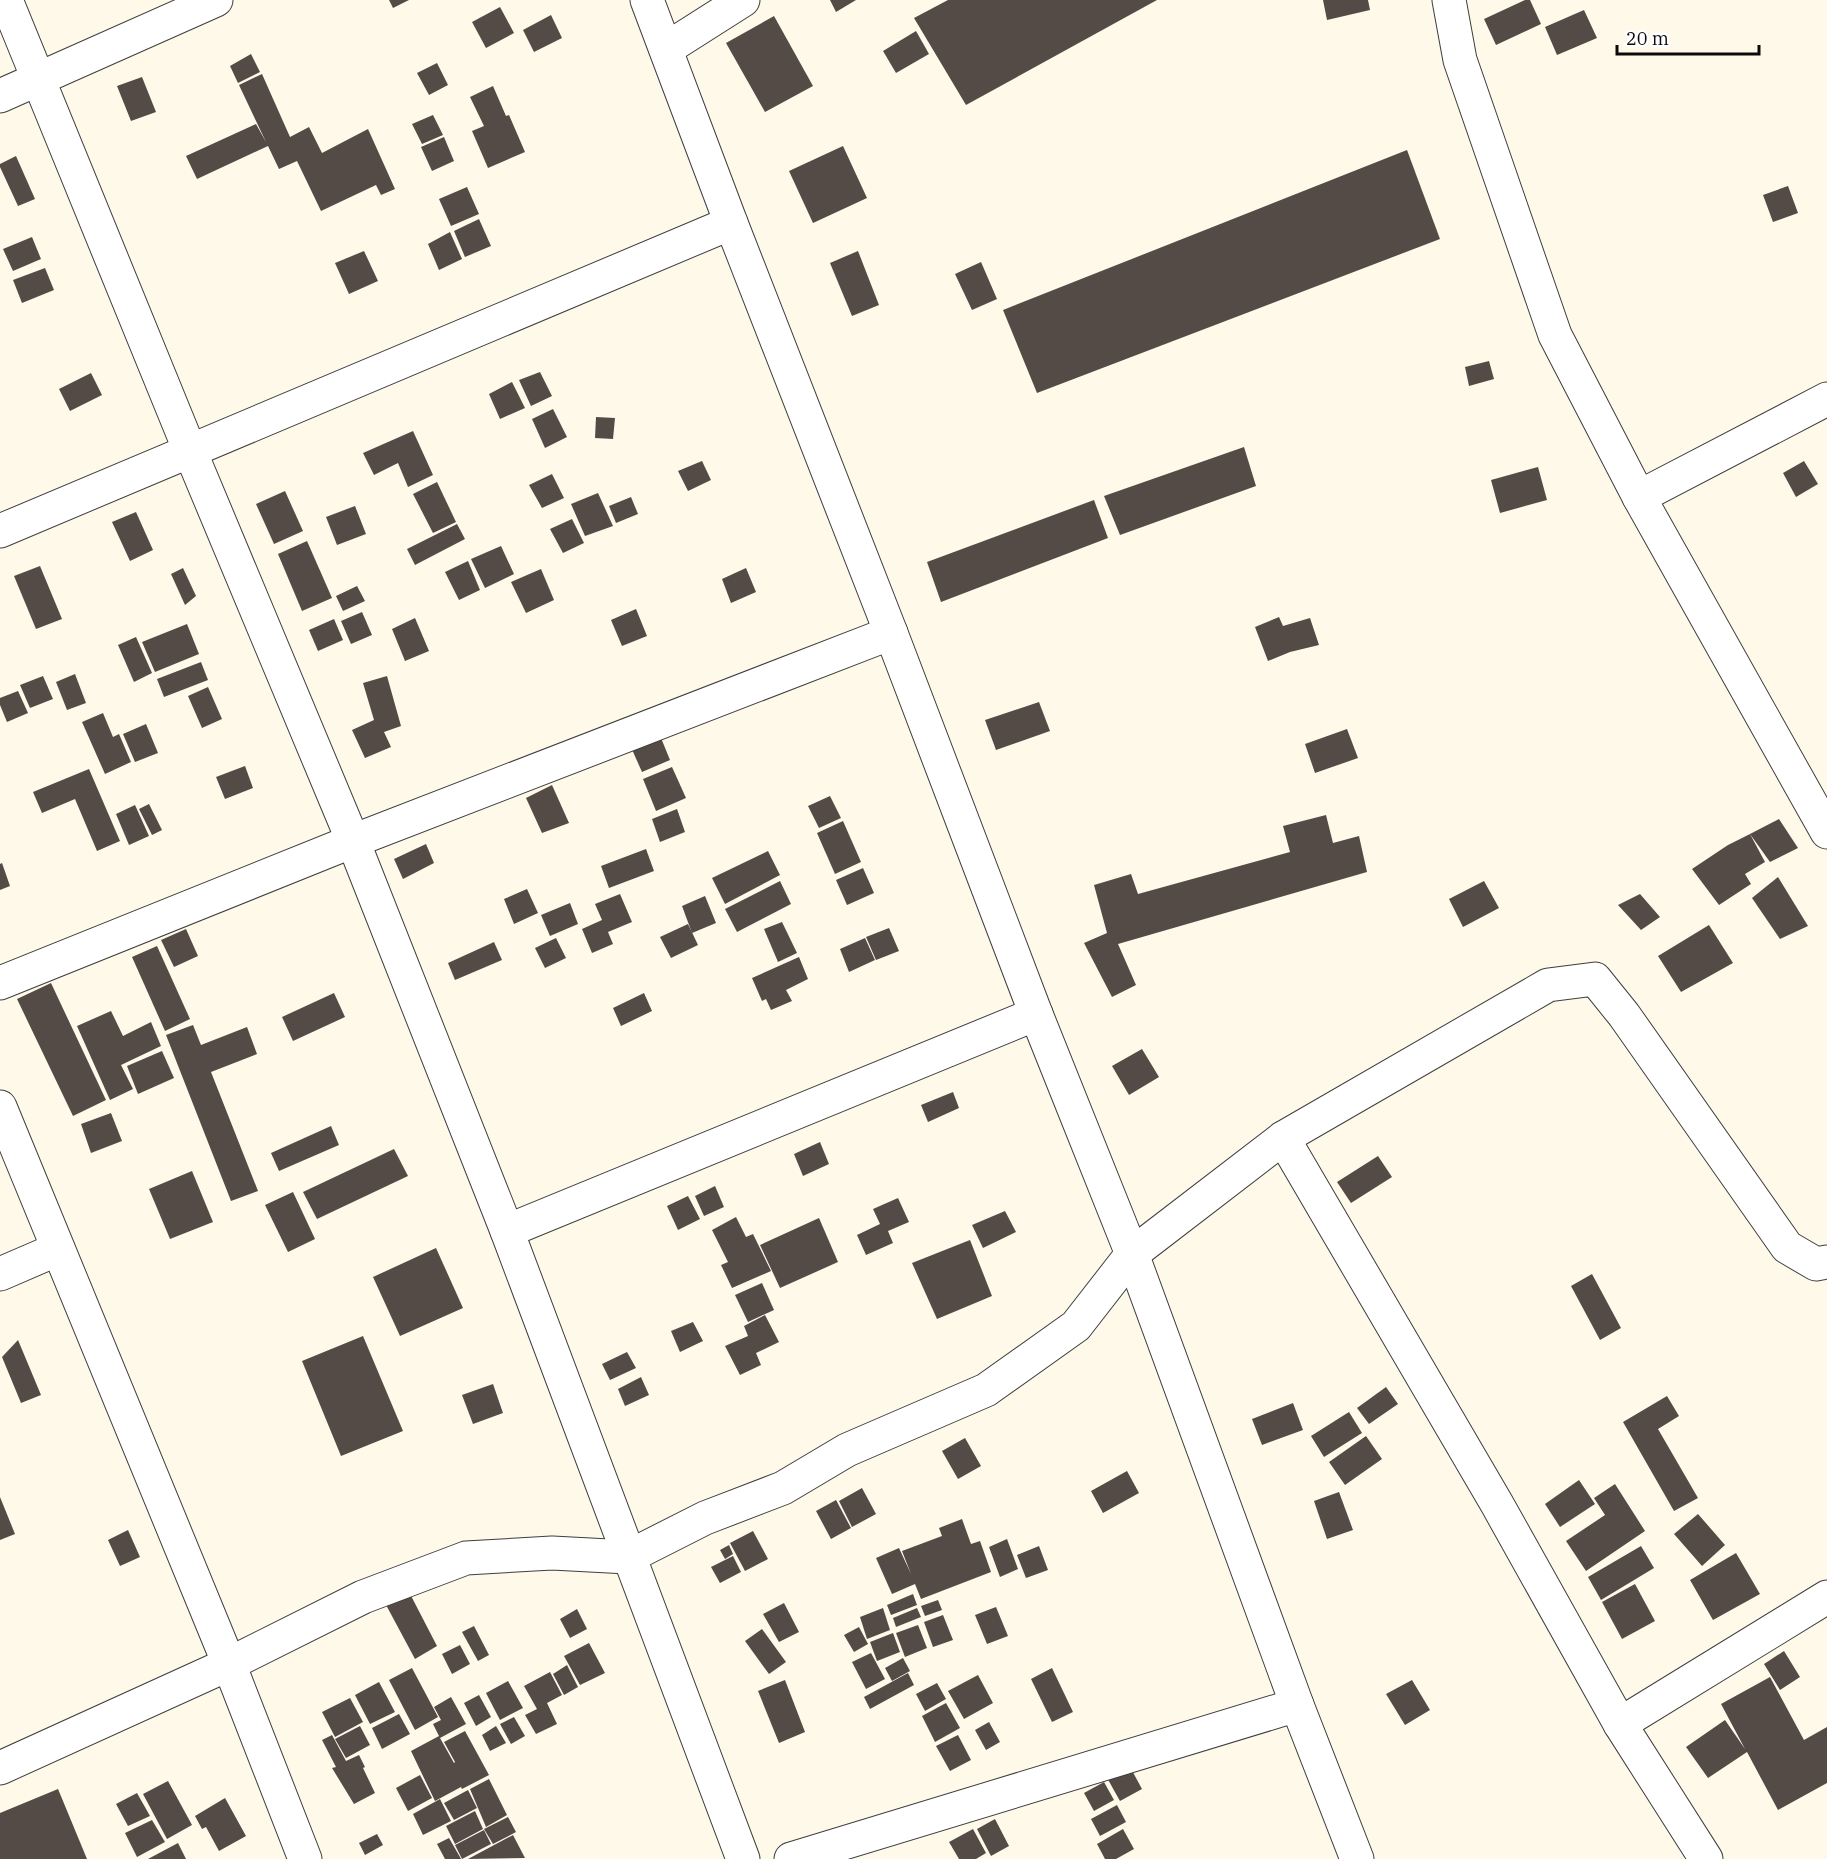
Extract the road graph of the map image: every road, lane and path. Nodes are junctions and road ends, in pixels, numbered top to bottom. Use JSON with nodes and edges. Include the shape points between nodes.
{"nodes":[{"id":1,"x":6,"y":0,"type":"edge"},
{"id":2,"x":216,"y":0,"type":"edge"},
{"id":3,"x":647,"y":0,"type":"edge"},
{"id":4,"x":743,"y":0,"type":"edge"},
{"id":5,"x":1449,"y":0,"type":"edge"},
{"id":6,"x":666,"y":49,"type":"junction"},
{"id":7,"x":38,"y":80,"type":"junction"},
{"id":8,"x":0,"y":96,"type":"edge"},
{"id":9,"x":731,"y":223,"type":"junction"},
{"id":10,"x":1827,"y":399,"type":"edge"},
{"id":11,"x":190,"y":451,"type":"junction"},
{"id":12,"x":1639,"y":497,"type":"junction"},
{"id":13,"x":0,"y":531,"type":"edge"},
{"id":14,"x":891,"y":633,"type":"junction"},
{"id":15,"x":1827,"y":831,"type":"edge"},
{"id":16,"x":353,"y":842,"type":"junction"},
{"id":17,"x":0,"y":983,"type":"edge"},
{"id":18,"x":1036,"y":1014,"type":"junction"},
{"id":19,"x":0,"y":1107,"type":"edge"},
{"id":20,"x":1283,"y":1138,"type":"junction"},
{"id":21,"x":507,"y":1231,"type":"junction"},
{"id":22,"x":58,"y":1249,"type":"junction"},
{"id":23,"x":1132,"y":1254,"type":"junction"},
{"id":24,"x":1827,"y":1262,"type":"edge"},
{"id":25,"x":0,"y":1274,"type":"edge"},
{"id":26,"x":628,"y":1557,"type":"junction"},
{"id":27,"x":1827,"y":1597,"type":"edge"},
{"id":28,"x":229,"y":1664,"type":"junction"},
{"id":29,"x":1297,"y":1705,"type":"junction"},
{"id":30,"x":1620,"y":1724,"type":"junction"},
{"id":31,"x":0,"y":1768,"type":"edge"},
{"id":32,"x":305,"y":1859,"type":"edge"},
{"id":33,"x":743,"y":1859,"type":"edge"},
{"id":34,"x":791,"y":1859,"type":"edge"},
{"id":35,"x":1357,"y":1859,"type":"edge"},
{"id":36,"x":1706,"y":1859,"type":"edge"}],
"edges":[{"from":1,"to":7,"type":"street"},
{"from":2,"to":7,"type":"street"},
{"from":3,"to":6,"type":"street"},
{"from":4,"to":6,"type":"street"},
{"from":5,"to":12,"type":"street","via":[[1460,60],[1555,335]]},
{"from":6,"to":9,"type":"street"},
{"from":7,"to":8,"type":"street"},
{"from":7,"to":11,"type":"street"},
{"from":9,"to":11,"type":"street"},
{"from":9,"to":14,"type":"street"},
{"from":10,"to":12,"type":"street"},
{"from":11,"to":13,"type":"street"},
{"from":11,"to":16,"type":"street"},
{"from":12,"to":15,"type":"street"},
{"from":14,"to":16,"type":"street"},
{"from":14,"to":18,"type":"street"},
{"from":16,"to":17,"type":"street"},
{"from":16,"to":21,"type":"street"},
{"from":18,"to":21,"type":"street"},
{"from":18,"to":23,"type":"street"},
{"from":19,"to":22,"type":"street"},
{"from":20,"to":23,"type":"street"},
{"from":20,"to":24,"type":"street","via":[[1548,985],[1595,979],[1787,1247],[1816,1264]]},
{"from":20,"to":30,"type":"street","via":[[1497,1504]]},
{"from":21,"to":26,"type":"street"},
{"from":22,"to":25,"type":"street"},
{"from":22,"to":28,"type":"street"},
{"from":23,"to":26,"type":"street","via":[[1076,1326],[986,1390],[847,1450],[783,1488],[705,1518]]},
{"from":23,"to":29,"type":"street"},
{"from":26,"to":28,"type":"street","via":[[552,1553],[466,1558],[363,1597]]},
{"from":26,"to":33,"type":"street"},
{"from":27,"to":30,"type":"street"},
{"from":28,"to":31,"type":"street"},
{"from":28,"to":32,"type":"street"},
{"from":29,"to":34,"type":"street"},
{"from":29,"to":35,"type":"street"},
{"from":30,"to":36,"type":"street"}]}
